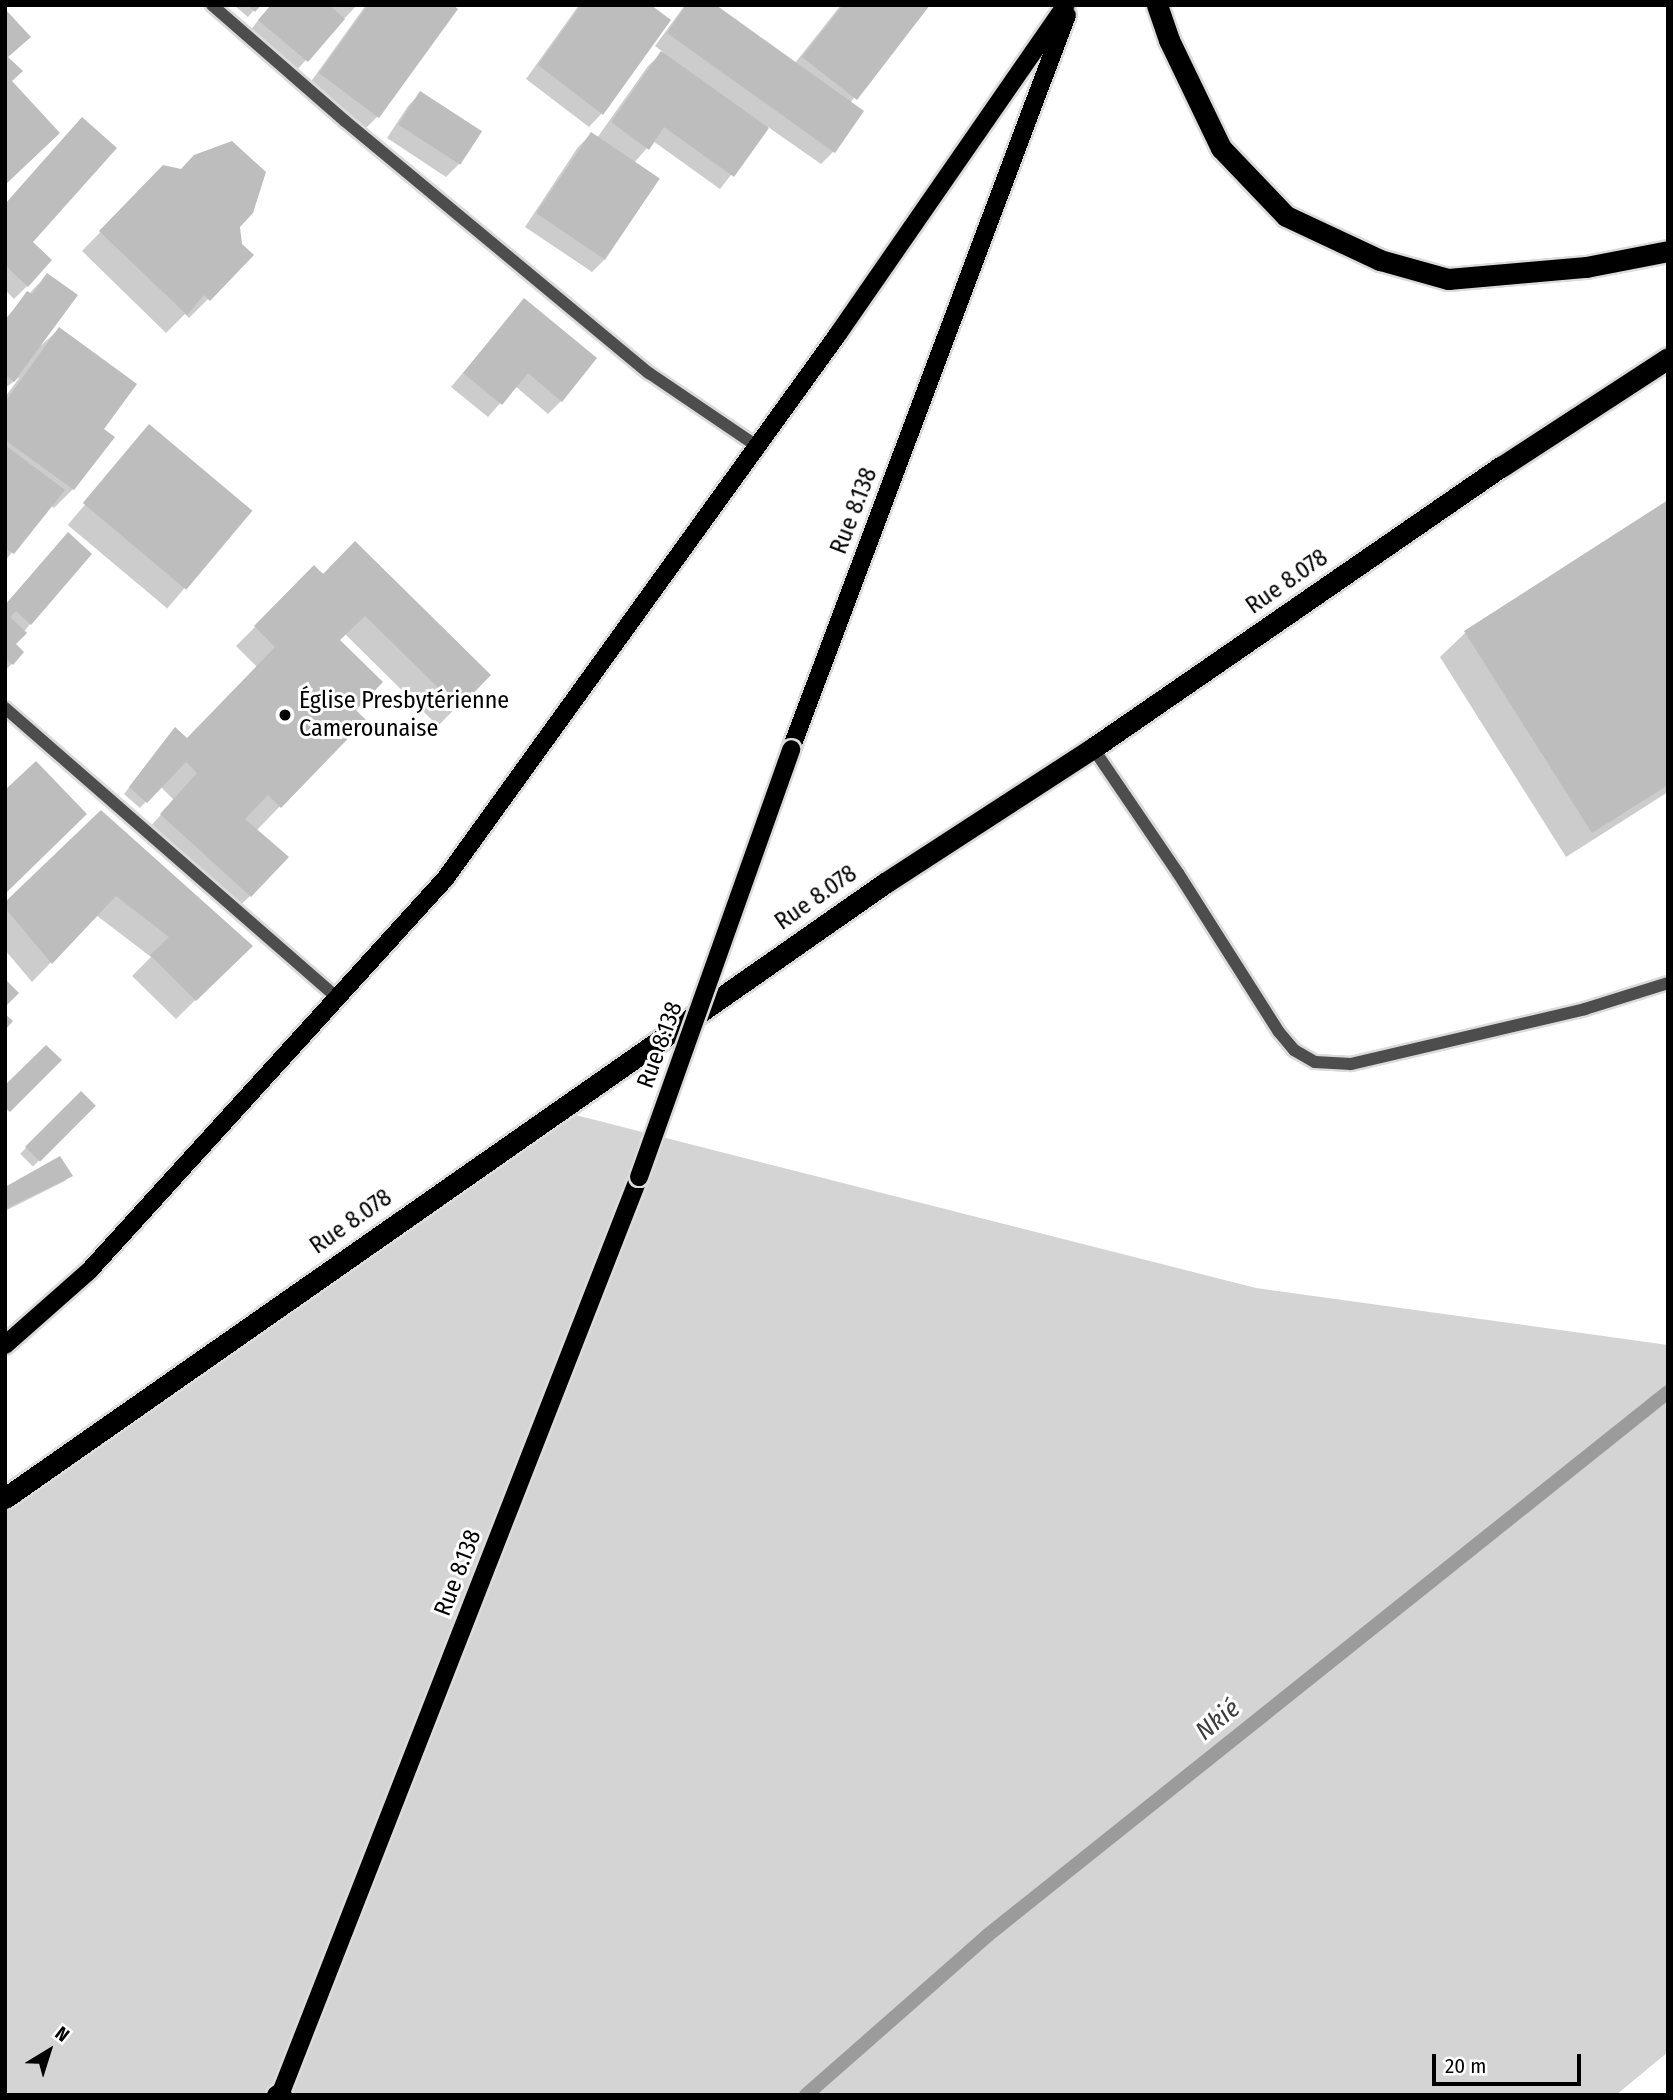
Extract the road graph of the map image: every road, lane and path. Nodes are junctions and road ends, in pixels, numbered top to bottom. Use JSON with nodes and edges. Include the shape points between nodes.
{"nodes":[{"id":1,"x":212,"y":5,"type":"edge"},
{"id":2,"x":1069,"y":5,"type":"edge"},
{"id":3,"x":1157,"y":5,"type":"edge"},
{"id":4,"x":1668,"y":251,"type":"edge"},
{"id":5,"x":1668,"y":358,"type":"edge"},
{"id":6,"x":757,"y":446,"type":"junction"},
{"id":7,"x":5,"y":708,"type":"edge"},
{"id":8,"x":1093,"y":748,"type":"junction"},
{"id":9,"x":1668,"y":983,"type":"edge"},
{"id":10,"x":337,"y":999,"type":"junction"},
{"id":11,"x":5,"y":1345,"type":"edge"},
{"id":12,"x":5,"y":1498,"type":"edge"},
{"id":13,"x":279,"y":2094,"type":"edge"}],
"edges":[{"from":1,"to":6,"type":"street","via":[[649,373]]},
{"from":2,"to":6,"type":"main road"},
{"from":2,"to":13,"type":"main road","name":"Rue 8.138","bridge":true,"via":[[791,749],[639,1177]]},
{"from":3,"to":4,"type":"highway","via":[[1221,148],[1286,216],[1380,260],[1448,279],[1586,267]]},
{"from":5,"to":8,"type":"highway","name":"Rue 8.078","via":[[1501,467]]},
{"from":6,"to":10,"type":"main road","via":[[445,879]]},
{"from":7,"to":10,"type":"street"},
{"from":8,"to":9,"type":"street","via":[[1279,1032],[1294,1050],[1315,1062],[1351,1064],[1585,1009]]},
{"from":8,"to":12,"type":"highway","name":"Rue 8.078","via":[[817,930]]},
{"from":10,"to":11,"type":"main road","via":[[89,1271]]}]}
